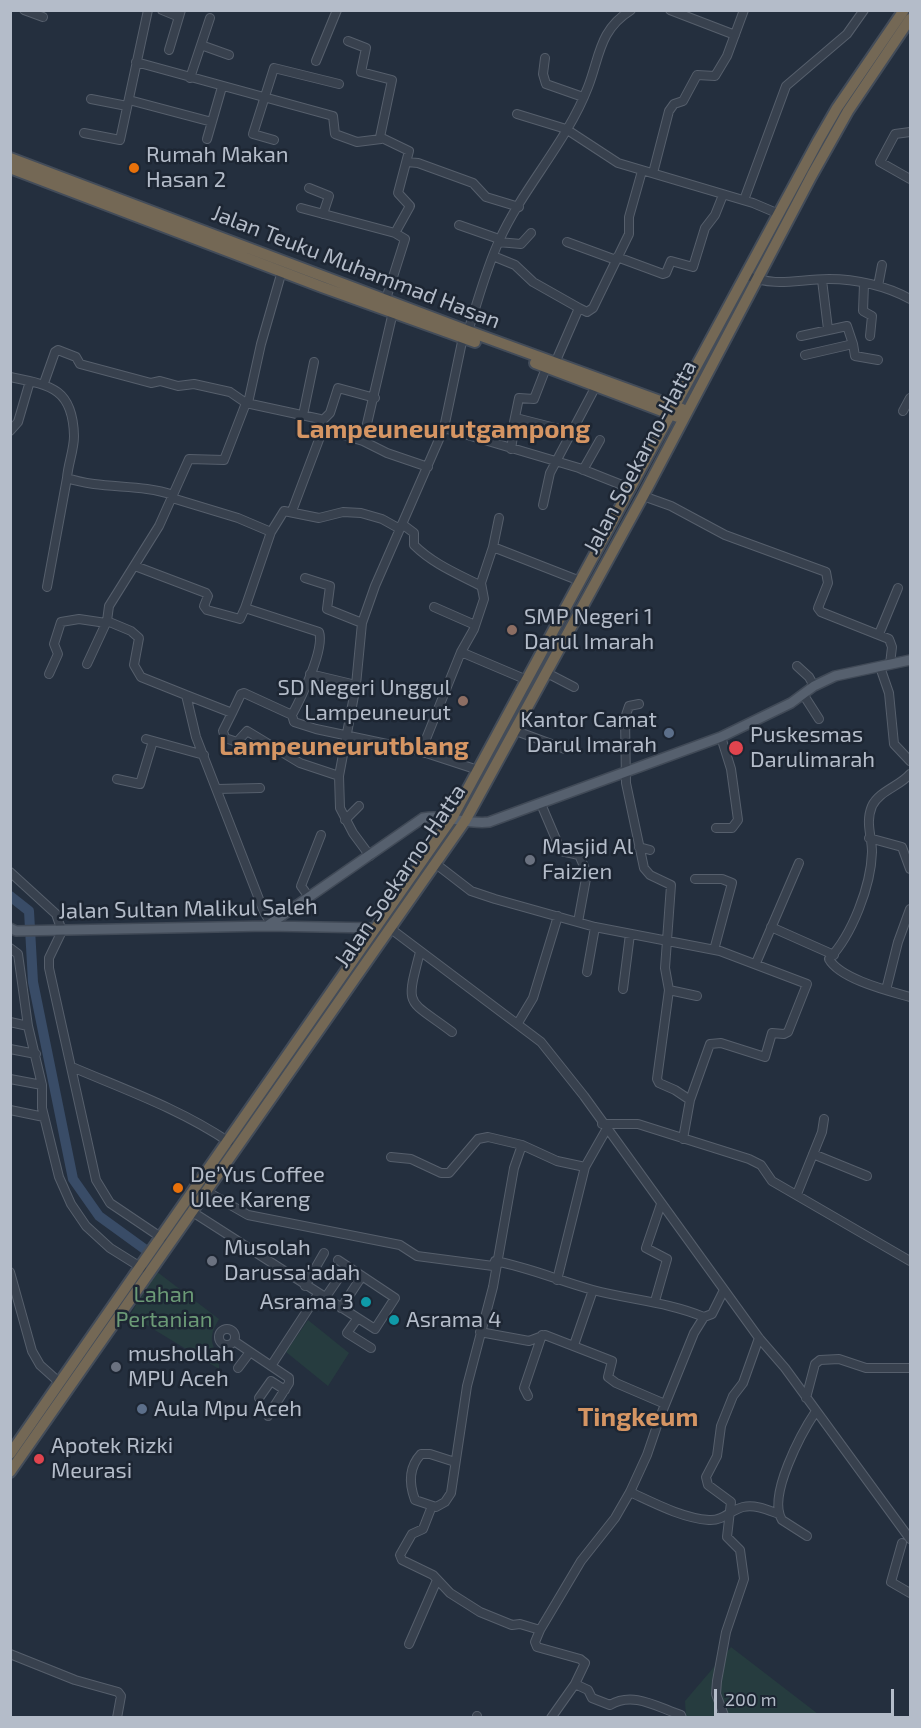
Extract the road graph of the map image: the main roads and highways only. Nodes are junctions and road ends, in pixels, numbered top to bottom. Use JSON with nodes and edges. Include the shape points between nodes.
{"nodes":[{"id":1,"x":904,"y":10,"type":"edge"},
{"id":2,"x":910,"y":19,"type":"edge"},
{"id":3,"x":10,"y":158,"type":"edge"},
{"id":4,"x":10,"y":168,"type":"edge"},
{"id":5,"x":156,"y":217,"type":"junction"},
{"id":6,"x":750,"y":277,"type":"junction"},
{"id":7,"x":466,"y":334,"type":"junction"},
{"id":8,"x":551,"y":365,"type":"junction"},
{"id":9,"x":674,"y":410,"type":"junction"},
{"id":10,"x":686,"y":415,"type":"junction"},
{"id":11,"x":910,"y":660,"type":"edge"},
{"id":12,"x":452,"y":818,"type":"junction"},
{"id":13,"x":465,"y":821,"type":"junction"},
{"id":14,"x":269,"y":924,"type":"junction"},
{"id":15,"x":376,"y":928,"type":"junction"},
{"id":16,"x":14,"y":932,"type":"edge"},
{"id":17,"x":329,"y":1005,"type":"junction"},
{"id":18,"x":67,"y":1380,"type":"junction"},
{"id":19,"x":14,"y":1449,"type":"edge"},
{"id":20,"x":10,"y":1472,"type":"edge"}],
"edges":[{"from":1,"to":6,"type":"highway","name":"Jalan Soekarno-Hatta","via":[[837,108],[779,214]]},
{"from":2,"to":6,"type":"highway","name":"Jalan Soekarno-Hatta","via":[[848,111]]},
{"from":3,"to":5,"type":"highway","name":"Jalan Teuku Muhammad Hasan"},
{"from":4,"to":5,"type":"highway","name":"Jalan Teuku Muhammad Hasan"},
{"from":5,"to":7,"type":"highway","name":"Jalan Teuku Muhammad Hasan","via":[[386,299]]},
{"from":5,"to":7,"type":"highway","name":"Jalan Teuku Muhammad Hasan","via":[[282,271]]},
{"from":6,"to":9,"type":"highway","name":"Jalan Soekarno-Hatta"},
{"from":6,"to":10,"type":"highway","name":"Jalan Soekarno-Hatta"},
{"from":7,"to":8,"type":"highway","name":"Jalan Teuku Muhammad Hasan"},
{"from":8,"to":9,"type":"highway","name":"Jalan Teuku Muhammad Hasan"},
{"from":8,"to":9,"type":"highway","name":"Jalan Teuku Muhammad Hasan","via":[[596,386]]},
{"from":9,"to":10,"type":"highway","name":"Jalan Teuku Muhammad Hasan"},
{"from":9,"to":12,"type":"highway","name":"Jalan Soekarno-Hatta"},
{"from":10,"to":13,"type":"highway","name":"Jalan Soekarno-Hatta"},
{"from":11,"to":13,"type":"main road","via":[[835,676],[721,737],[489,822]]},
{"from":12,"to":13,"type":"main road"},
{"from":12,"to":14,"type":"main road","via":[[423,818]]},
{"from":12,"to":15,"type":"highway","name":"Jalan Soekarno-Hatta"},
{"from":13,"to":17,"type":"highway","name":"Jalan Soekarno-Hatta","via":[[391,929]]},
{"from":14,"to":15,"type":"main road","name":"Jalan Sultan Malikul Saleh"},
{"from":14,"to":16,"type":"main road","name":"Jalan Sultan Malikul Saleh"},
{"from":15,"to":17,"type":"highway","name":"Jalan Soekarno-Hatta"},
{"from":17,"to":18,"type":"highway","name":"Jalan Soekarno-Hatta","via":[[229,1142]]},
{"from":17,"to":18,"type":"highway","name":"Jalan Soekarno-Hatta","via":[[209,1193],[191,1211]]},
{"from":18,"to":19,"type":"highway","name":"Jalan Soekarno-Hatta"},
{"from":18,"to":20,"type":"highway","name":"Jalan Soekarno-Hatta"}]}
